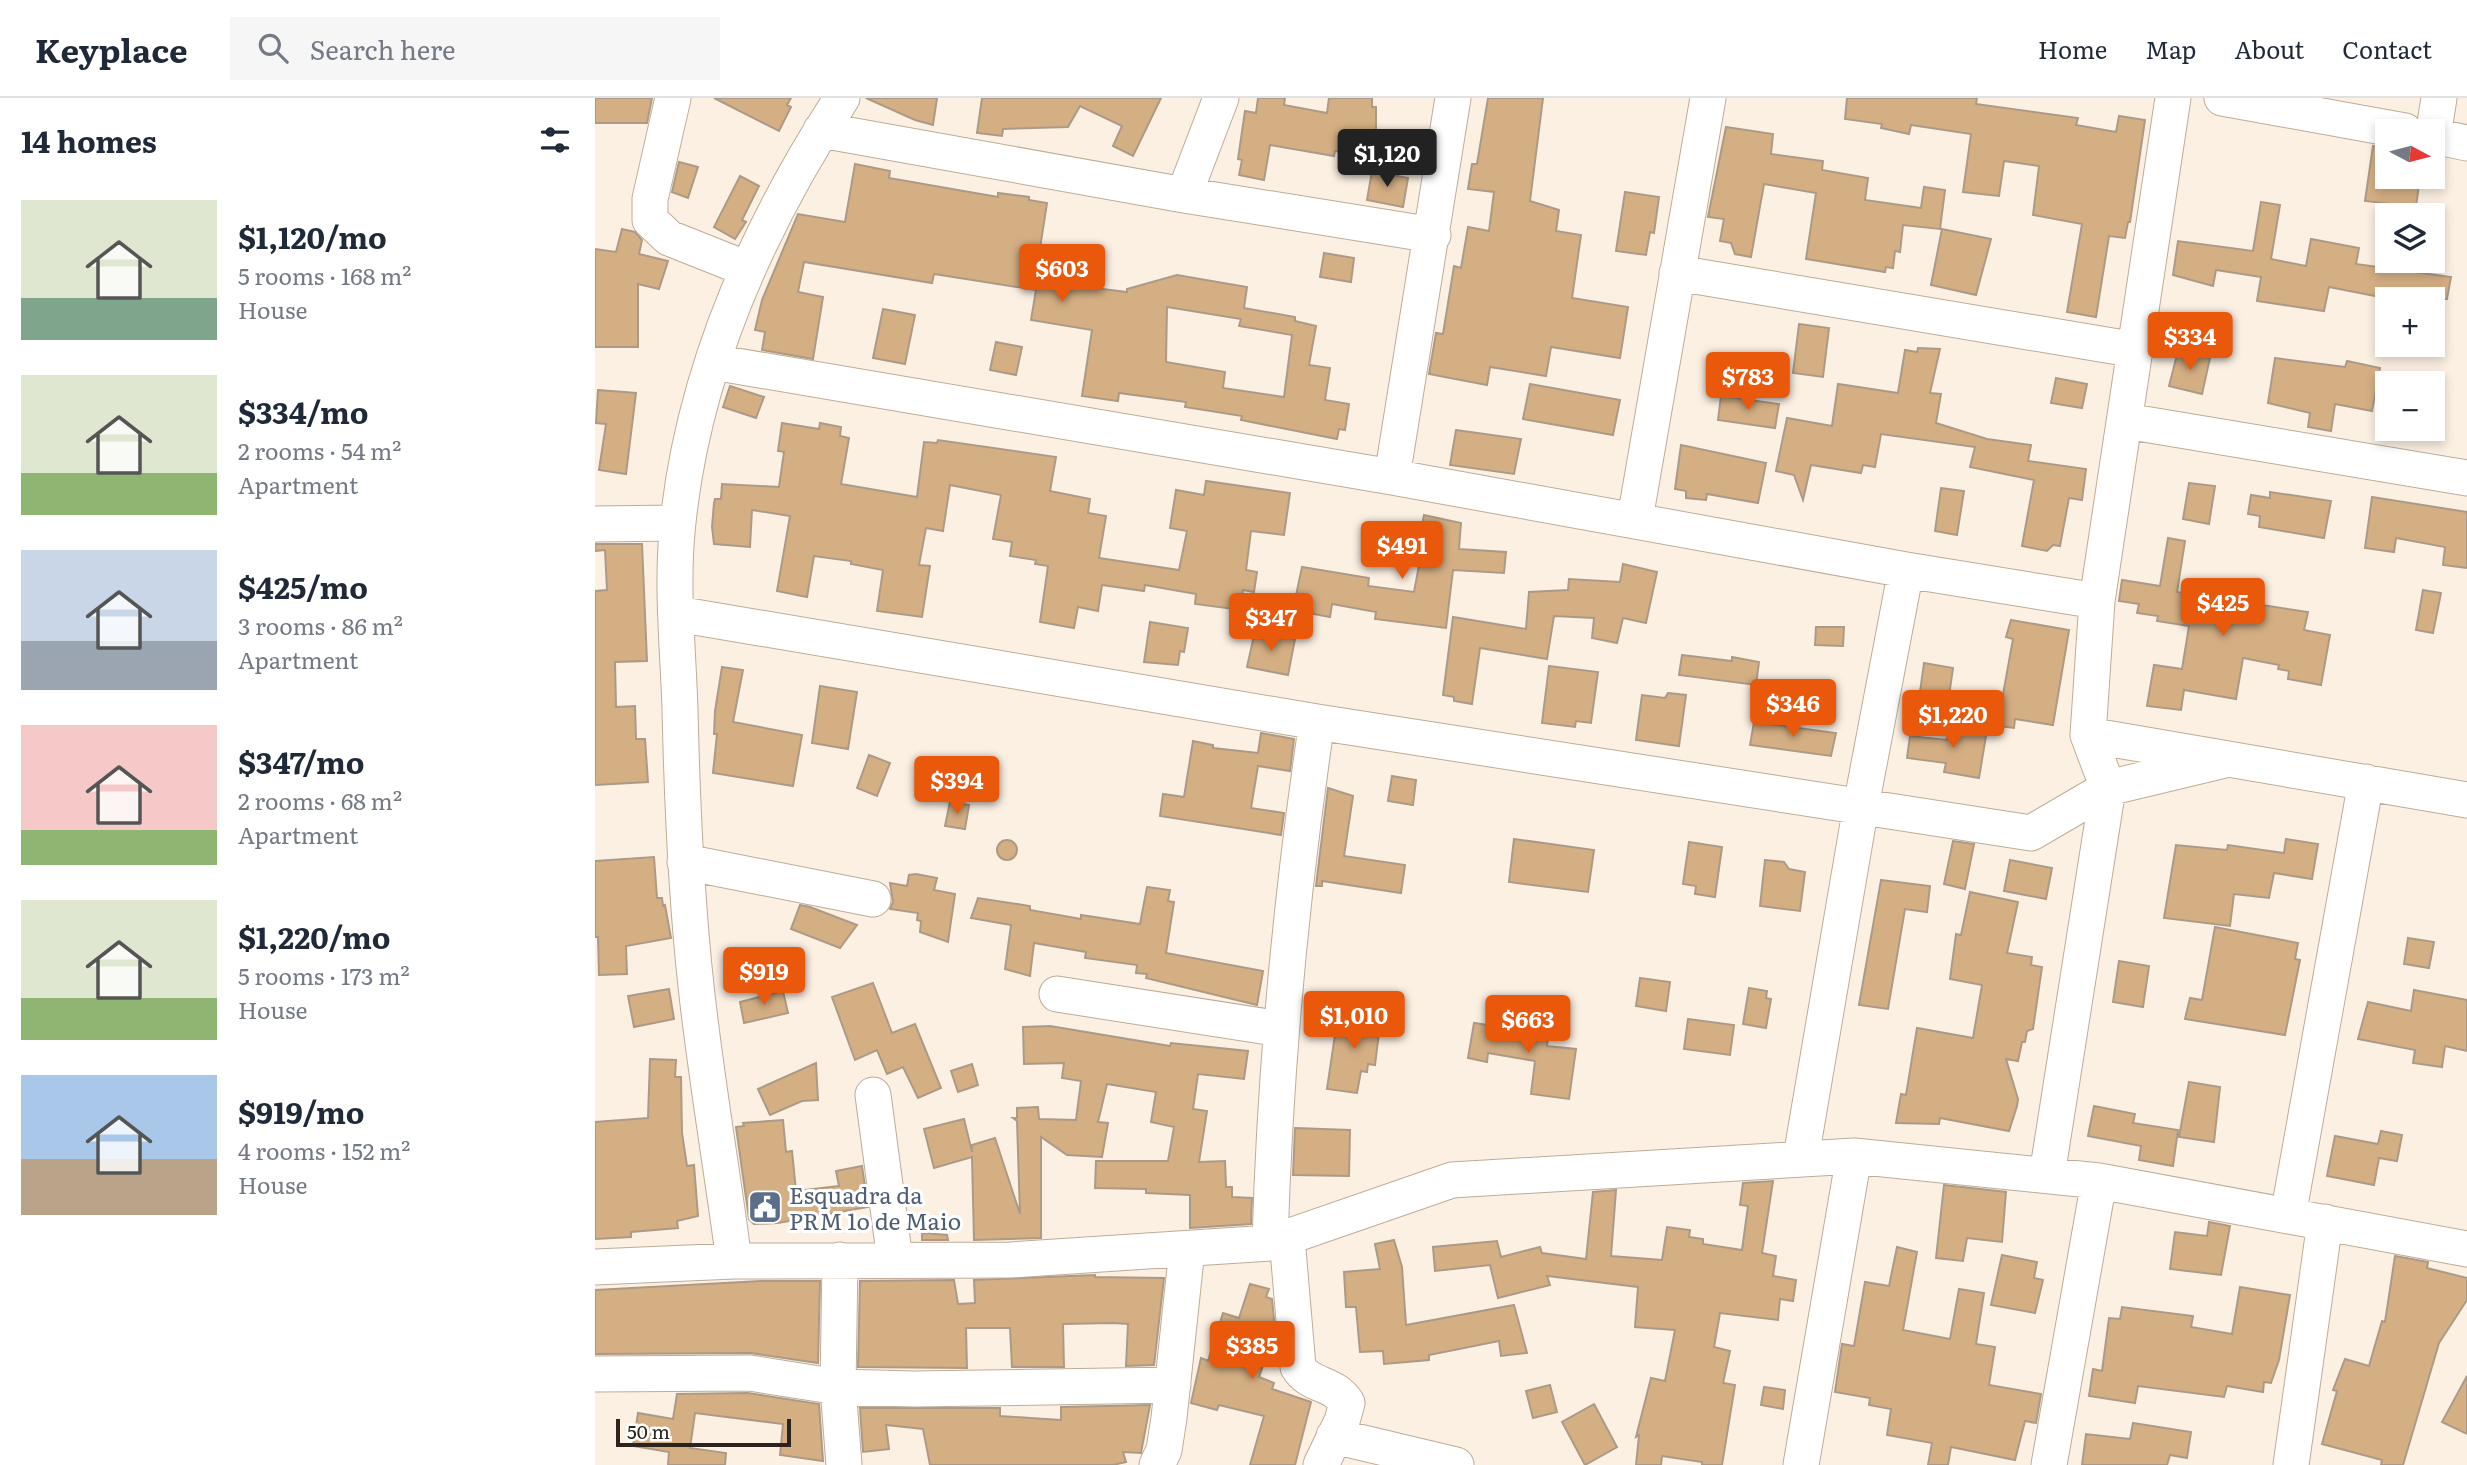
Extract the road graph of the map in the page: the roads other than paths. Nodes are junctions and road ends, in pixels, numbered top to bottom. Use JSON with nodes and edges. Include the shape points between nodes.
{"nodes":[{"id":1,"x":673,"y":98,"type":"edge"},
{"id":2,"x":842,"y":98,"type":"edge"},
{"id":3,"x":1221,"y":98,"type":"edge"},
{"id":4,"x":1453,"y":98,"type":"edge"},
{"id":5,"x":1708,"y":98,"type":"edge"},
{"id":6,"x":2173,"y":98,"type":"edge"},
{"id":7,"x":2221,"y":98,"type":"edge"},
{"id":8,"x":2439,"y":98,"type":"edge"},
{"id":9,"x":2436,"y":119,"type":"edge"},
{"id":10,"x":2375,"y":126,"type":"edge"},
{"id":11,"x":821,"y":130,"type":"junction"},
{"id":12,"x":2445,"y":138,"type":"edge"},
{"id":13,"x":2467,"y":143,"type":"edge"},
{"id":14,"x":1184,"y":195,"type":"junction"},
{"id":15,"x":1433,"y":235,"type":"junction"},
{"id":16,"x":747,"y":269,"type":"junction"},
{"id":17,"x":1677,"y":273,"type":"junction"},
{"id":18,"x":2136,"y":350,"type":"junction"},
{"id":19,"x":713,"y":362,"type":"junction"},
{"id":20,"x":2126,"y":421,"type":"junction"},
{"id":21,"x":1392,"y":477,"type":"junction"},
{"id":22,"x":2467,"y":478,"type":"edge"},
{"id":23,"x":1635,"y":519,"type":"junction"},
{"id":24,"x":678,"y":523,"type":"junction"},
{"id":25,"x":595,"y":524,"type":"edge"},
{"id":26,"x":1906,"y":570,"type":"junction"},
{"id":27,"x":2097,"y":601,"type":"junction"},
{"id":28,"x":677,"y":614,"type":"junction"},
{"id":29,"x":1317,"y":722,"type":"junction"},
{"id":30,"x":2088,"y":735,"type":"junction"},
{"id":31,"x":2229,"y":759,"type":"junction"},
{"id":32,"x":2366,"y":782,"type":"junction"},
{"id":33,"x":2108,"y":788,"type":"junction"},
{"id":34,"x":2467,"y":800,"type":"edge"},
{"id":35,"x":1861,"y":806,"type":"junction"},
{"id":36,"x":685,"y":862,"type":"junction"},
{"id":37,"x":873,"y":899,"type":"dead end"},
{"id":38,"x":1057,"y":994,"type":"dead end"},
{"id":39,"x":1281,"y":1029,"type":"junction"},
{"id":40,"x":873,"y":1095,"type":"dead end"},
{"id":41,"x":1854,"y":1156,"type":"junction"},
{"id":42,"x":1801,"y":1157,"type":"junction"},
{"id":43,"x":2047,"y":1175,"type":"junction"},
{"id":44,"x":2099,"y":1181,"type":"junction"},
{"id":45,"x":2288,"y":1216,"type":"junction"},
{"id":46,"x":2325,"y":1222,"type":"junction"},
{"id":47,"x":1279,"y":1240,"type":"junction"},
{"id":48,"x":1187,"y":1249,"type":"junction"},
{"id":49,"x":2467,"y":1249,"type":"edge"},
{"id":50,"x":840,"y":1260,"type":"junction"},
{"id":51,"x":895,"y":1260,"type":"junction"},
{"id":52,"x":734,"y":1261,"type":"junction"},
{"id":53,"x":595,"y":1267,"type":"edge"},
{"id":54,"x":595,"y":1374,"type":"edge"},
{"id":55,"x":1173,"y":1385,"type":"junction"},
{"id":56,"x":838,"y":1387,"type":"junction"},
{"id":57,"x":1328,"y":1451,"type":"edge"},
{"id":58,"x":844,"y":1465,"type":"edge"},
{"id":59,"x":1157,"y":1465,"type":"edge"},
{"id":60,"x":1456,"y":1465,"type":"edge"},
{"id":61,"x":1801,"y":1465,"type":"edge"},
{"id":62,"x":2049,"y":1465,"type":"edge"},
{"id":63,"x":2291,"y":1465,"type":"edge"}],
"edges":[{"from":1,"to":16,"type":"street","via":[[650,200],[650,220],[669,238]]},
{"from":2,"to":11,"type":"street"},
{"from":3,"to":14,"type":"street"},
{"from":4,"to":15,"type":"street"},
{"from":5,"to":17,"type":"street"},
{"from":6,"to":18,"type":"street"},
{"from":7,"to":10,"type":"street"},
{"from":8,"to":9,"type":"street"},
{"from":11,"to":14,"type":"street"},
{"from":11,"to":16,"type":"street"},
{"from":12,"to":13,"type":"street"},
{"from":14,"to":15,"type":"street"},
{"from":15,"to":21,"type":"street"},
{"from":16,"to":19,"type":"street"},
{"from":17,"to":18,"type":"street"},
{"from":17,"to":23,"type":"street"},
{"from":18,"to":20,"type":"street"},
{"from":19,"to":21,"type":"street"},
{"from":19,"to":24,"type":"street","via":[[695,428]]},
{"from":20,"to":22,"type":"street"},
{"from":20,"to":27,"type":"street"},
{"from":21,"to":23,"type":"street"},
{"from":23,"to":26,"type":"street"},
{"from":24,"to":25,"type":"street"},
{"from":24,"to":28,"type":"street"},
{"from":26,"to":27,"type":"street"},
{"from":26,"to":35,"type":"street"},
{"from":27,"to":30,"type":"street"},
{"from":28,"to":29,"type":"street"},
{"from":28,"to":36,"type":"street"},
{"from":29,"to":35,"type":"street"},
{"from":29,"to":39,"type":"street","via":[[1298,849]]},
{"from":30,"to":31,"type":"street"},
{"from":30,"to":33,"type":"street"},
{"from":31,"to":32,"type":"street"},
{"from":31,"to":33,"type":"street"},
{"from":32,"to":34,"type":"street"},
{"from":32,"to":45,"type":"street"},
{"from":33,"to":35,"type":"street","via":[[2031,833]]},
{"from":33,"to":43,"type":"street"},
{"from":35,"to":42,"type":"street"},
{"from":36,"to":37,"type":"street"},
{"from":36,"to":52,"type":"street","via":[[696,988]]},
{"from":38,"to":39,"type":"street"},
{"from":39,"to":47,"type":"street","via":[[1273,1119]]},
{"from":40,"to":51,"type":"street"},
{"from":41,"to":42,"type":"street"},
{"from":41,"to":43,"type":"street"},
{"from":41,"to":61,"type":"street"},
{"from":42,"to":47,"type":"street","via":[[1452,1180]]},
{"from":43,"to":44,"type":"street"},
{"from":44,"to":45,"type":"street"},
{"from":44,"to":62,"type":"street"},
{"from":45,"to":46,"type":"street"},
{"from":46,"to":49,"type":"street"},
{"from":46,"to":63,"type":"street"},
{"from":47,"to":48,"type":"street"},
{"from":47,"to":57,"type":"street","via":[[1298,1367],[1305,1380],[1339,1392],[1347,1403]]},
{"from":48,"to":51,"type":"street","via":[[1010,1260]]},
{"from":48,"to":55,"type":"street"},
{"from":50,"to":51,"type":"street"},
{"from":50,"to":52,"type":"street"},
{"from":50,"to":56,"type":"street"},
{"from":52,"to":53,"type":"street"},
{"from":54,"to":56,"type":"street","via":[[750,1373]]},
{"from":55,"to":56,"type":"street"},
{"from":55,"to":59,"type":"street","via":[[1164,1450]]},
{"from":56,"to":58,"type":"street"},
{"from":57,"to":60,"type":"street"}]}
